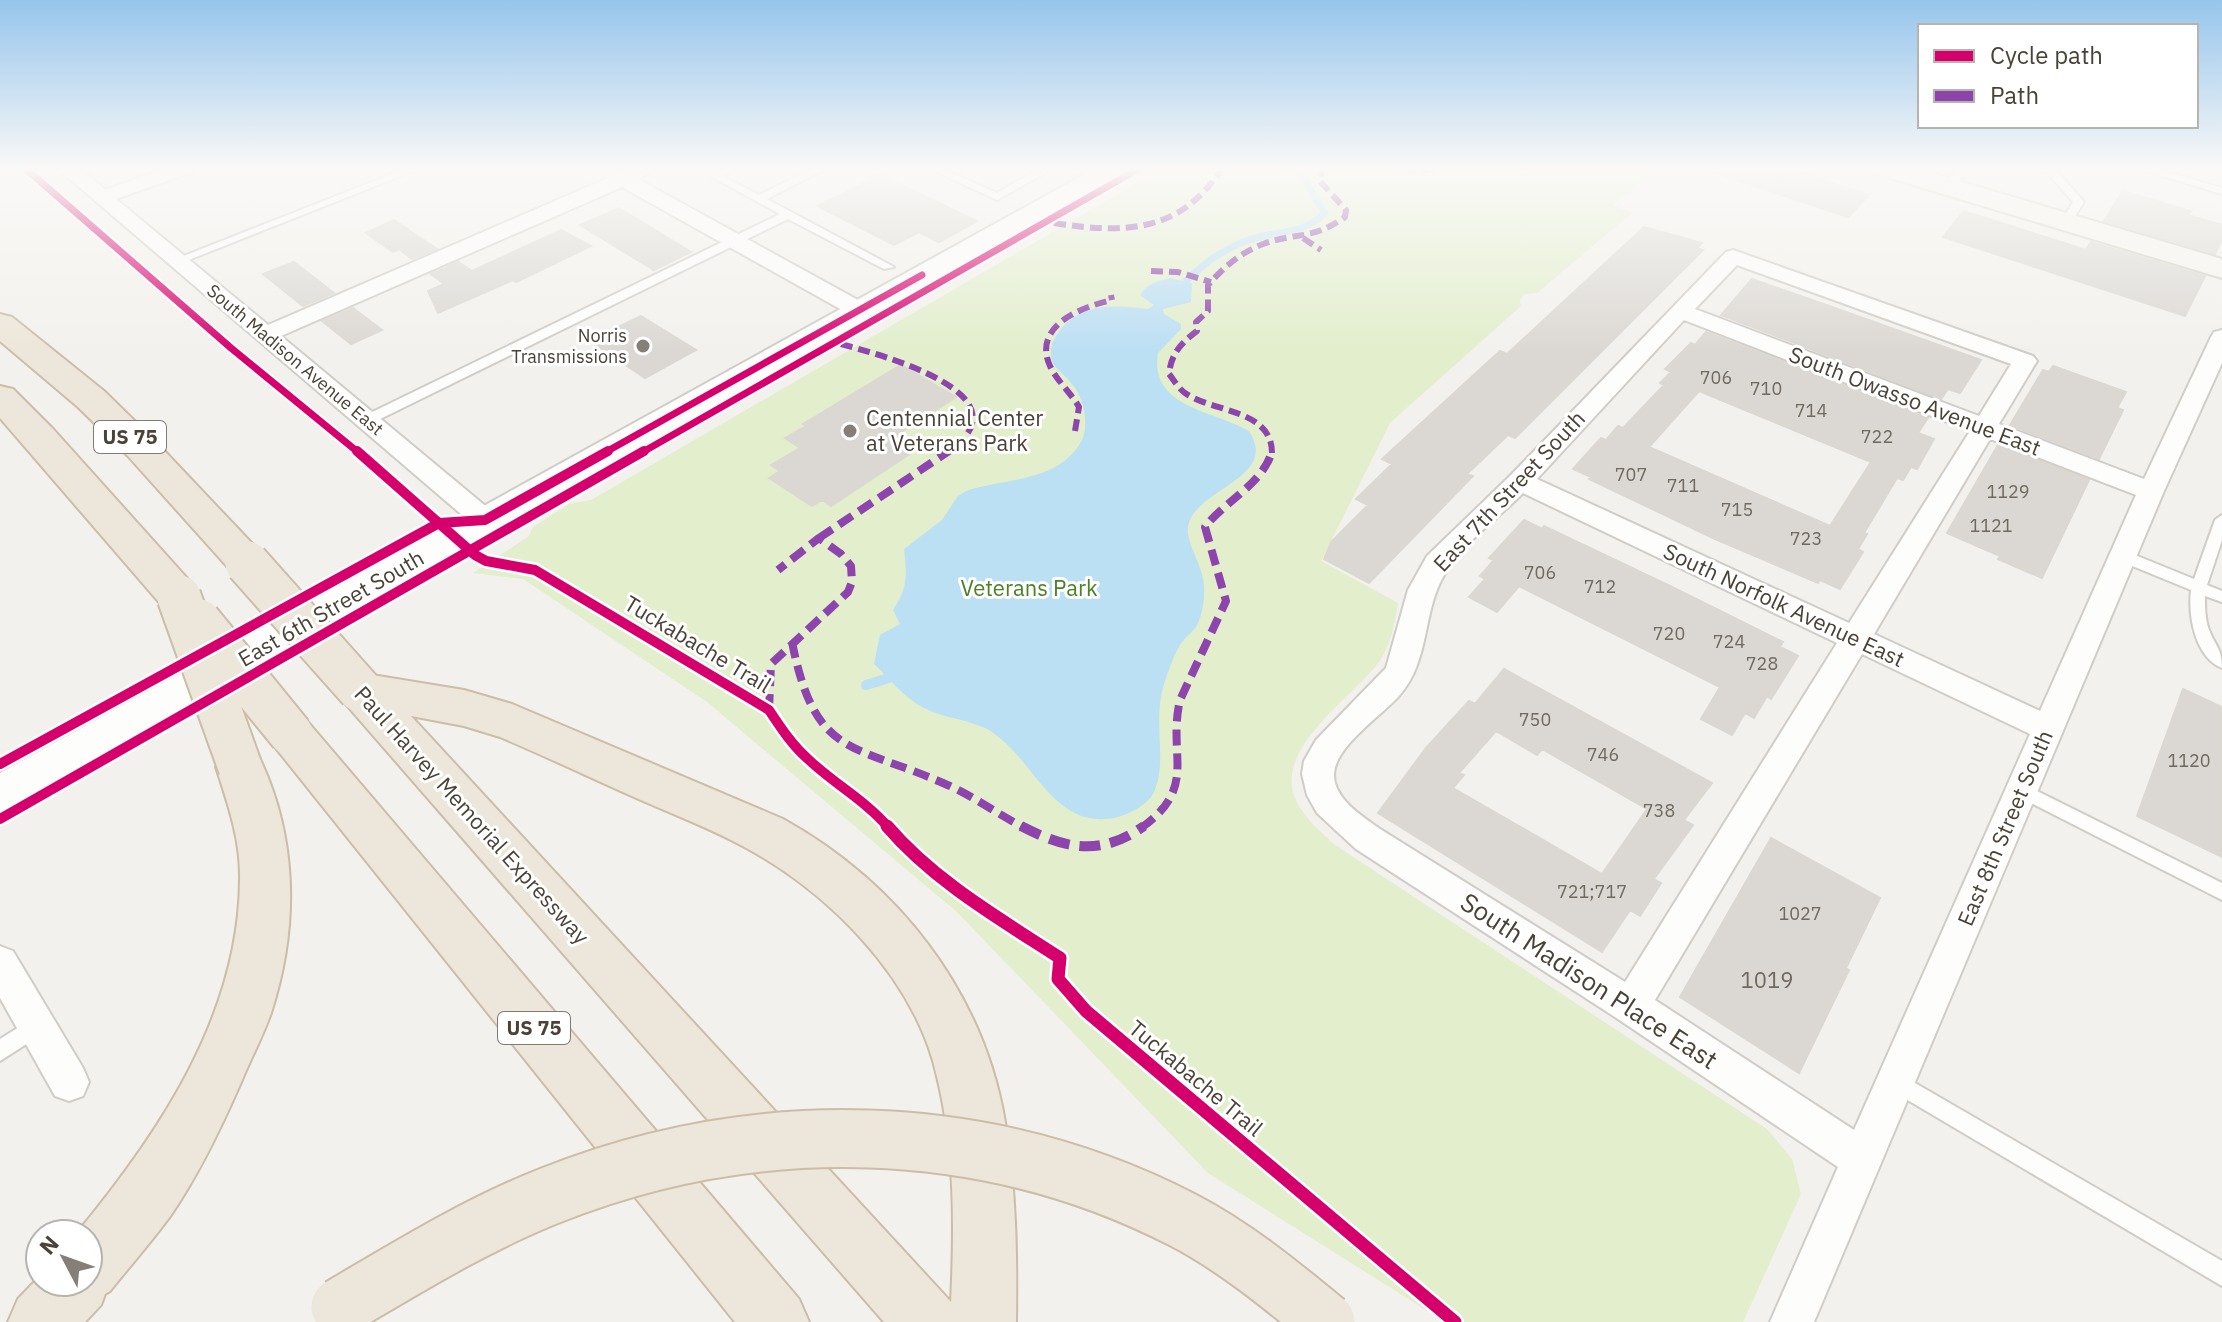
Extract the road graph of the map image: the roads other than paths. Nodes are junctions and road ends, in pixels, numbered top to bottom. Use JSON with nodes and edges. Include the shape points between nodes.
{"nodes":[{"id":1,"x":139,"y":230,"type":"edge"},
{"id":2,"x":257,"y":230,"type":"edge"},
{"id":3,"x":507,"y":230,"type":"edge"},
{"id":4,"x":714,"y":230,"type":"edge"},
{"id":5,"x":755,"y":230,"type":"edge"},
{"id":6,"x":816,"y":230,"type":"edge"},
{"id":7,"x":1003,"y":230,"type":"edge"},
{"id":8,"x":2092,"y":230,"type":"edge"},
{"id":9,"x":733,"y":240,"type":"junction"},
{"id":10,"x":177,"y":261,"type":"junction"},
{"id":11,"x":888,"y":267,"type":"dead end"},
{"id":12,"x":2222,"y":269,"type":"edge"},
{"id":13,"x":859,"y":310,"type":"junction"},
{"id":14,"x":1680,"y":311,"type":"junction"},
{"id":15,"x":0,"y":324,"type":"edge"},
{"id":16,"x":265,"y":335,"type":"junction"},
{"id":17,"x":2221,"y":342,"type":"edge"},
{"id":18,"x":0,"y":397,"type":"edge"},
{"id":19,"x":367,"y":420,"type":"junction"},
{"id":20,"x":1985,"y":427,"type":"junction"},
{"id":21,"x":1520,"y":481,"type":"junction"},
{"id":22,"x":2151,"y":491,"type":"junction"},
{"id":23,"x":485,"y":520,"type":"junction"},
{"id":24,"x":2222,"y":520,"type":"edge"},
{"id":25,"x":2125,"y":557,"type":"junction"},
{"id":26,"x":2199,"y":587,"type":"junction"},
{"id":27,"x":179,"y":597,"type":"junction"},
{"id":28,"x":2222,"y":597,"type":"edge"},
{"id":29,"x":1855,"y":638,"type":"junction"},
{"id":30,"x":2222,"y":662,"type":"edge"},
{"id":31,"x":360,"y":690,"type":"junction"},
{"id":32,"x":2048,"y":729,"type":"junction"},
{"id":33,"x":2021,"y":790,"type":"junction"},
{"id":34,"x":0,"y":794,"type":"edge"},
{"id":35,"x":1322,"y":796,"type":"joint"},
{"id":36,"x":2222,"y":892,"type":"edge"},
{"id":37,"x":0,"y":963,"type":"edge"},
{"id":38,"x":1631,"y":1006,"type":"junction"},
{"id":39,"x":35,"y":1027,"type":"junction"},
{"id":40,"x":0,"y":1051,"type":"edge"},
{"id":41,"x":69,"y":1082,"type":"dead end"},
{"id":42,"x":1896,"y":1082,"type":"junction"},
{"id":43,"x":1862,"y":1159,"type":"junction"},
{"id":44,"x":104,"y":1249,"type":"edge"},
{"id":45,"x":2222,"y":1274,"type":"edge"},
{"id":46,"x":63,"y":1298,"type":"edge"},
{"id":47,"x":327,"y":1314,"type":"edge"},
{"id":48,"x":1795,"y":1320,"type":"edge"},
{"id":49,"x":41,"y":1322,"type":"edge"},
{"id":50,"x":776,"y":1322,"type":"edge"},
{"id":51,"x":927,"y":1322,"type":"edge"},
{"id":52,"x":983,"y":1322,"type":"edge"},
{"id":53,"x":1326,"y":1322,"type":"edge"}],
"edges":[{"from":1,"to":10,"type":"street","name":"South Madison Avenue East"},
{"from":2,"to":10,"type":"lane"},
{"from":3,"to":16,"type":"street"},
{"from":4,"to":9,"type":"street"},
{"from":5,"to":9,"type":"lane"},
{"from":6,"to":11,"type":"lane"},
{"from":7,"to":13,"type":"street","name":"East 6th Street South"},
{"from":8,"to":12,"type":"main road"},
{"from":9,"to":13,"type":"street"},
{"from":9,"to":19,"type":"lane"},
{"from":10,"to":16,"type":"street","name":"South Madison Avenue East"},
{"from":13,"to":23,"type":"street","name":"East 6th Street South"},
{"from":14,"to":20,"type":"street","name":"South Owasso Avenue East"},
{"from":14,"to":20,"type":"street","name":"East 7th Street South","via":[[1733,256],[2025,361]]},
{"from":14,"to":21,"type":"street","name":"East 7th Street South"},
{"from":15,"to":31,"type":"highway","name":"Paul Harvey Memorial Expressway","number":"US 75","bridge":true,"via":[[121,428]]},
{"from":16,"to":19,"type":"street","name":"South Madison Avenue East"},
{"from":17,"to":22,"type":"street","name":"East 8th Street South"},
{"from":18,"to":27,"type":"highway","number":"US 75"},
{"from":19,"to":23,"type":"street","name":"South Madison Avenue East"},
{"from":20,"to":22,"type":"street","name":"South Owasso Avenue East"},
{"from":20,"to":29,"type":"street"},
{"from":21,"to":29,"type":"street","name":"South Norfolk Avenue East"},
{"from":21,"to":35,"type":"street","name":"East 7th Street South","via":[[1422,585],[1411,648],[1396,678],[1328,748],[1318,772]]},
{"from":22,"to":25,"type":"street","name":"East 8th Street South"},
{"from":23,"to":34,"type":"street","name":"East 6th Street South"},
{"from":24,"to":26,"type":"lane"},
{"from":25,"to":26,"type":"lane"},
{"from":25,"to":32,"type":"street","name":"East 8th Street South"},
{"from":26,"to":28,"type":"lane"},
{"from":26,"to":30,"type":"lane","via":[[2200,634]]},
{"from":27,"to":44,"type":"highway","bridge":true,"via":[[259,823],[266,878],[263,941],[243,1014],[206,1096],[150,1192]]},
{"from":27,"to":50,"type":"highway","number":"US 75","bridge":true},
{"from":29,"to":32,"type":"street","name":"South Norfolk Avenue East"},
{"from":29,"to":38,"type":"street"},
{"from":31,"to":51,"type":"highway","name":"Paul Harvey Memorial Expressway","number":"US 75"},
{"from":31,"to":52,"type":"highway","via":[[495,717],[731,818],[798,852],[877,919],[904,948],[933,993],[977,1112],[987,1247]]},
{"from":32,"to":33,"type":"street","name":"East 8th Street South"},
{"from":33,"to":36,"type":"lane"},
{"from":33,"to":42,"type":"street","name":"East 8th Street South"},
{"from":35,"to":38,"type":"street","name":"South Madison Place East","via":[[1368,839]]},
{"from":37,"to":39,"type":"street"},
{"from":38,"to":43,"type":"street","name":"South Madison Place East"},
{"from":39,"to":40,"type":"lane"},
{"from":39,"to":41,"type":"street"},
{"from":42,"to":43,"type":"street","name":"East 8th Street South"},
{"from":42,"to":45,"type":"lane"},
{"from":43,"to":48,"type":"street","name":"East 8th Street South"},
{"from":46,"to":49,"type":"highway"},
{"from":47,"to":53,"type":"highway","bridge":true,"via":[[493,1221],[605,1176],[772,1139],[869,1135],[958,1144],[1095,1183],[1183,1221],[1278,1283]]}]}
